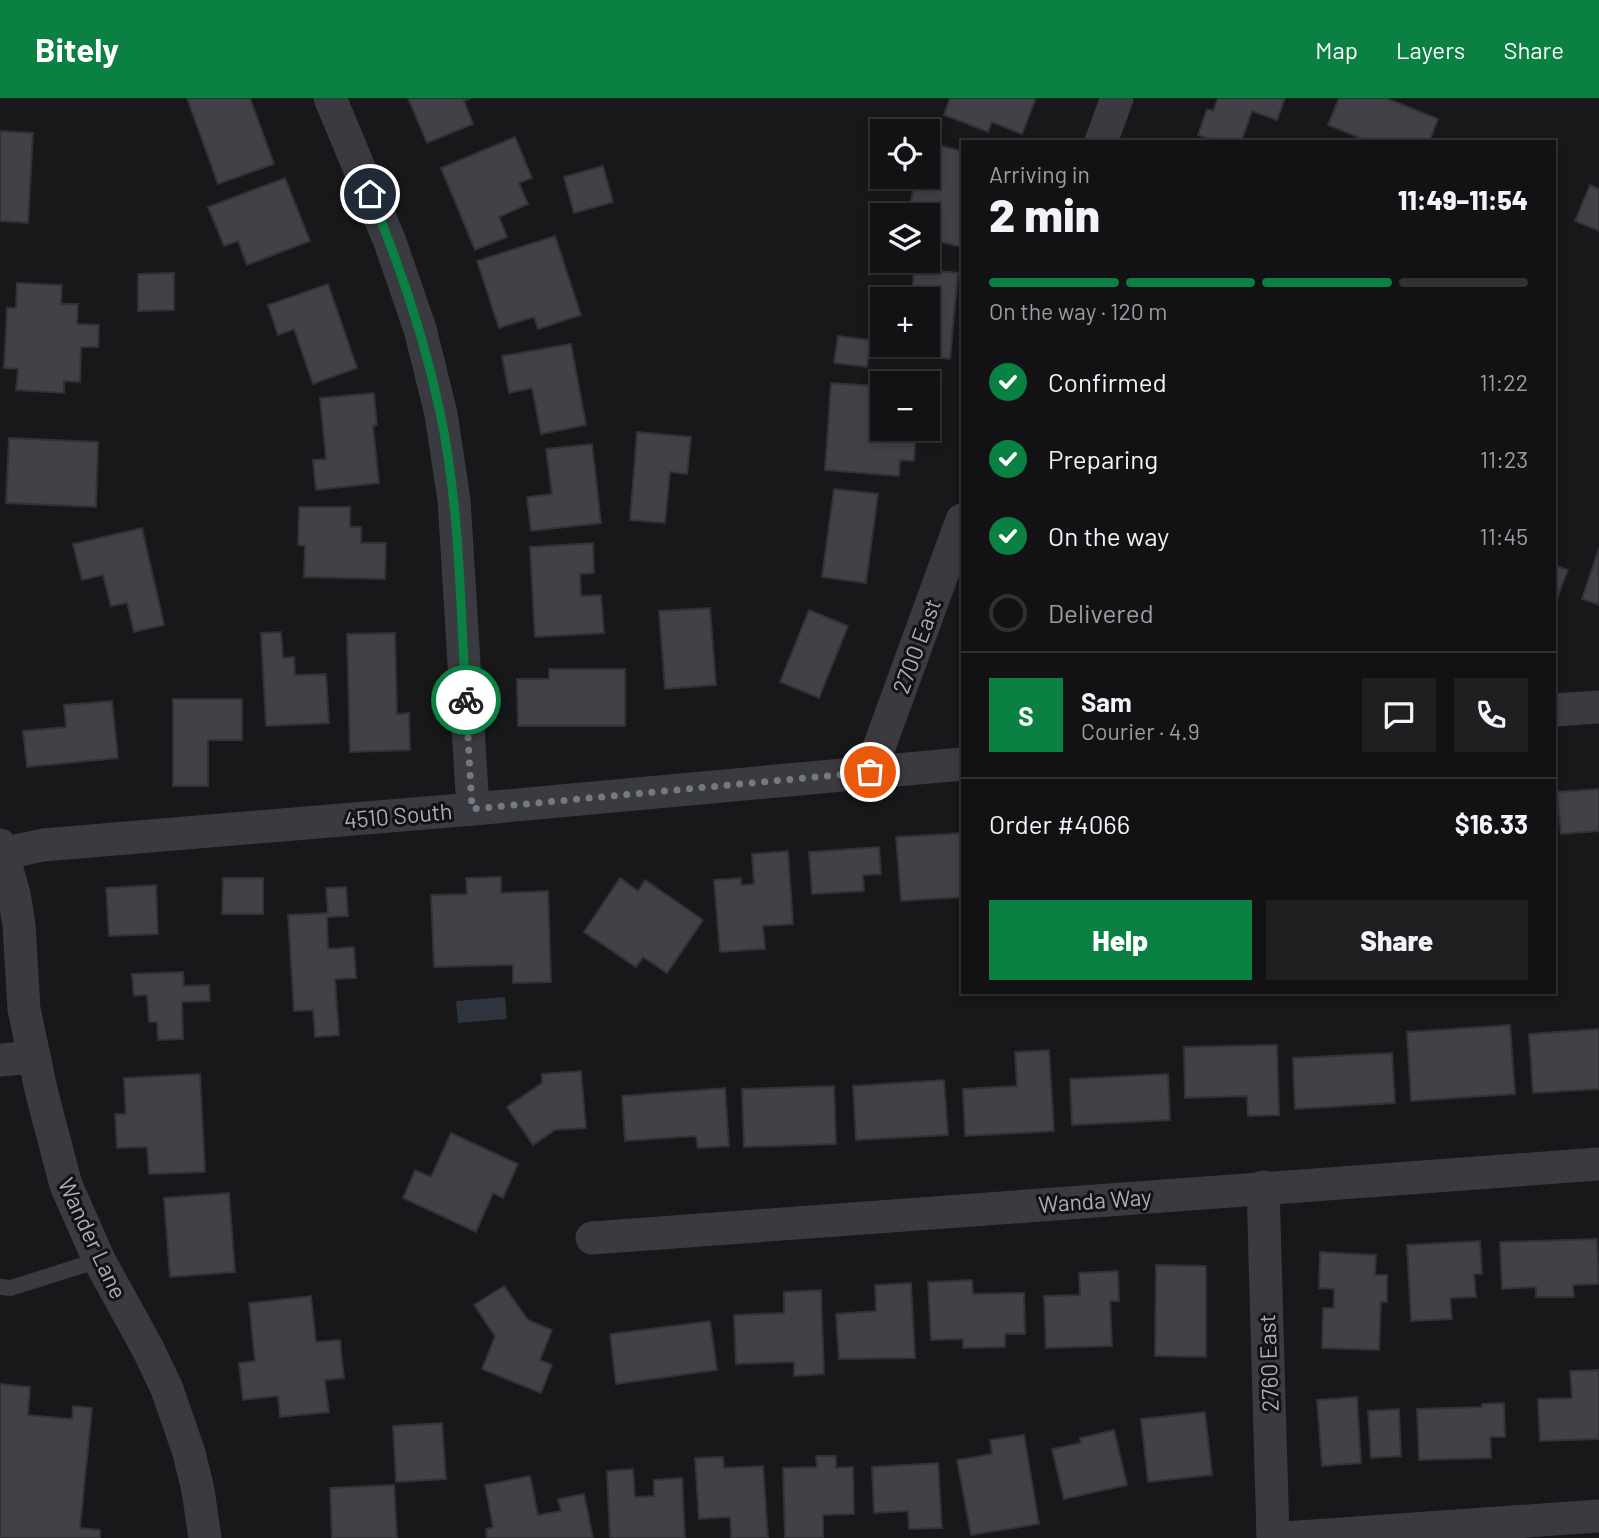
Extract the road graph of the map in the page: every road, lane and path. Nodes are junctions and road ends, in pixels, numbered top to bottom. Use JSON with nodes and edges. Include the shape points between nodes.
{"nodes":[{"id":1,"x":330,"y":98,"type":"edge"},
{"id":2,"x":1117,"y":98,"type":"edge"},
{"id":3,"x":1102,"y":140,"type":"edge"},
{"id":4,"x":961,"y":523,"type":"edge"},
{"id":5,"x":1599,"y":706,"type":"edge"},
{"id":6,"x":1556,"y":710,"type":"edge"},
{"id":7,"x":961,"y":764,"type":"edge"},
{"id":8,"x":870,"y":772,"type":"junction"},
{"id":9,"x":472,"y":809,"type":"junction"},
{"id":10,"x":1,"y":849,"type":"edge"},
{"id":11,"x":33,"y":1057,"type":"junction"},
{"id":12,"x":0,"y":1060,"type":"edge"},
{"id":13,"x":1599,"y":1164,"type":"edge"},
{"id":14,"x":1263,"y":1188,"type":"junction"},
{"id":15,"x":592,"y":1238,"type":"dead end"},
{"id":16,"x":85,"y":1265,"type":"junction"},
{"id":17,"x":0,"y":1287,"type":"edge"},
{"id":18,"x":1599,"y":1516,"type":"edge"},
{"id":19,"x":205,"y":1538,"type":"edge"},
{"id":20,"x":1273,"y":1538,"type":"edge"},
{"id":21,"x":1285,"y":1538,"type":"edge"}],
"edges":[{"from":1,"to":9,"type":"street","via":[[390,242],[420,329],[441,414],[454,500]]},
{"from":2,"to":3,"type":"street"},
{"from":4,"to":8,"type":"street","name":"2700 East"},
{"from":5,"to":6,"type":"street"},
{"from":7,"to":8,"type":"street","name":"4510 South"},
{"from":8,"to":9,"type":"street","name":"4510 South"},
{"from":9,"to":10,"type":"street","name":"4510 South"},
{"from":10,"to":11,"type":"street","name":"Wander Lane","via":[[14,894]]},
{"from":11,"to":12,"type":"street"},
{"from":11,"to":16,"type":"street","name":"Wander Lane"},
{"from":13,"to":14,"type":"street","name":"Wanda Way"},
{"from":14,"to":15,"type":"street","name":"Wanda Way"},
{"from":14,"to":20,"type":"street","name":"2760 East"},
{"from":16,"to":17,"type":"lane","via":[[11,1288]]},
{"from":16,"to":19,"type":"street","name":"Wander Lane","via":[[148,1349],[171,1399],[195,1477]]},
{"from":18,"to":21,"type":"street"}]}
